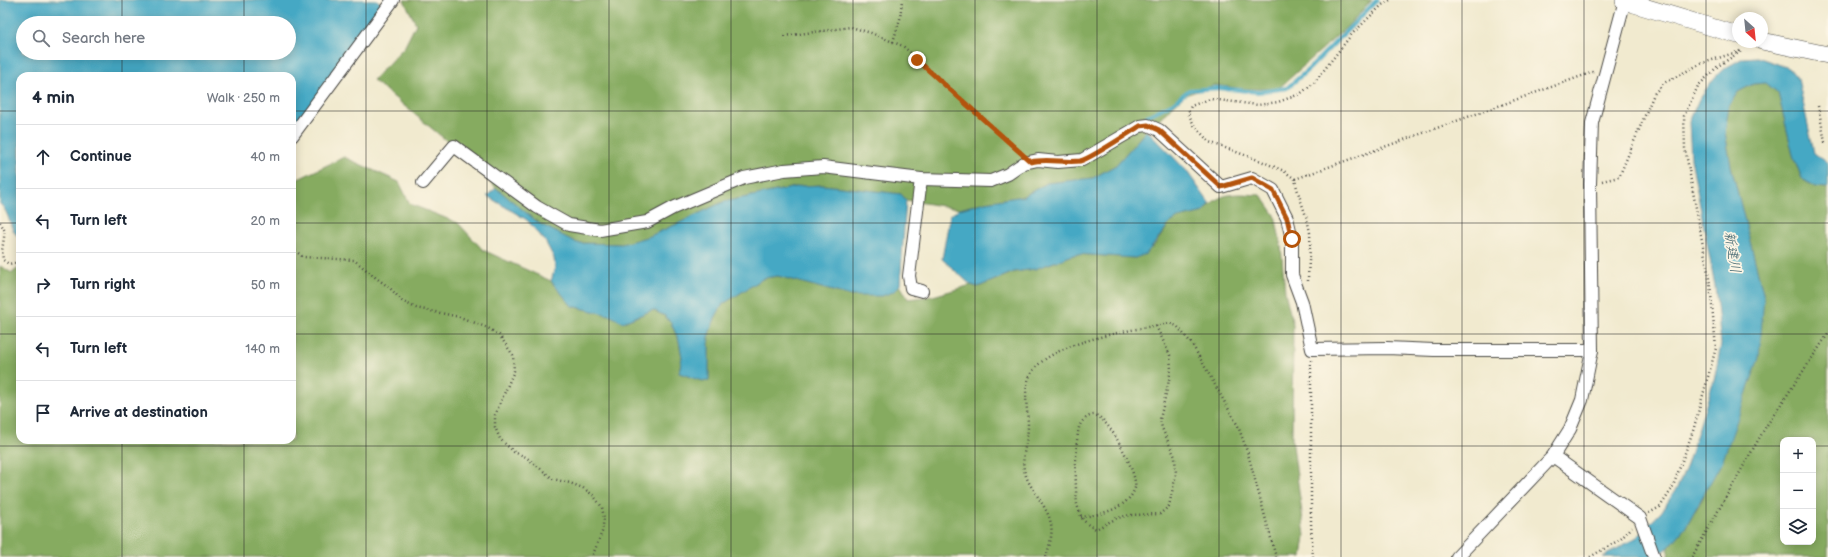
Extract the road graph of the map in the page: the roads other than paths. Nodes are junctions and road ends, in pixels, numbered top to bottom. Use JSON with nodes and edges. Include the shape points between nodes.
{"nodes":[{"id":1,"x":393,"y":0,"type":"edge"},
{"id":2,"x":1625,"y":0,"type":"edge"},
{"id":3,"x":1732,"y":38,"type":"edge"},
{"id":4,"x":1768,"y":46,"type":"edge"},
{"id":5,"x":1828,"y":55,"type":"edge"},
{"id":6,"x":296,"y":131,"type":"edge"},
{"id":7,"x":921,"y":179,"type":"junction"},
{"id":8,"x":423,"y":183,"type":"dead end"},
{"id":9,"x":922,"y":291,"type":"dead end"},
{"id":10,"x":1592,"y":350,"type":"junction"},
{"id":11,"x":1552,"y":456,"type":"junction"},
{"id":12,"x":1457,"y":557,"type":"edge"},
{"id":13,"x":1654,"y":557,"type":"edge"}],
"edges":[{"from":1,"to":6,"type":"street"},
{"from":2,"to":3,"type":"street"},
{"from":2,"to":10,"type":"street","via":[[1592,123]]},
{"from":4,"to":5,"type":"street"},
{"from":7,"to":8,"type":"street","via":[[823,167],[784,170],[744,178],[673,208],[647,222],[600,230],[569,225],[537,207],[454,146]]},
{"from":7,"to":9,"type":"street","via":[[909,276],[912,288]]},
{"from":7,"to":10,"type":"street","via":[[991,181],[1024,163],[1038,160],[1082,160],[1140,126],[1148,125],[1159,130],[1221,187],[1252,178],[1273,190],[1287,218],[1292,239],[1292,275],[1302,302],[1312,349]]},
{"from":10,"to":11,"type":"street","via":[[1582,400],[1570,429]]},
{"from":11,"to":12,"type":"street"},
{"from":11,"to":13,"type":"street","via":[[1640,518]]}]}
